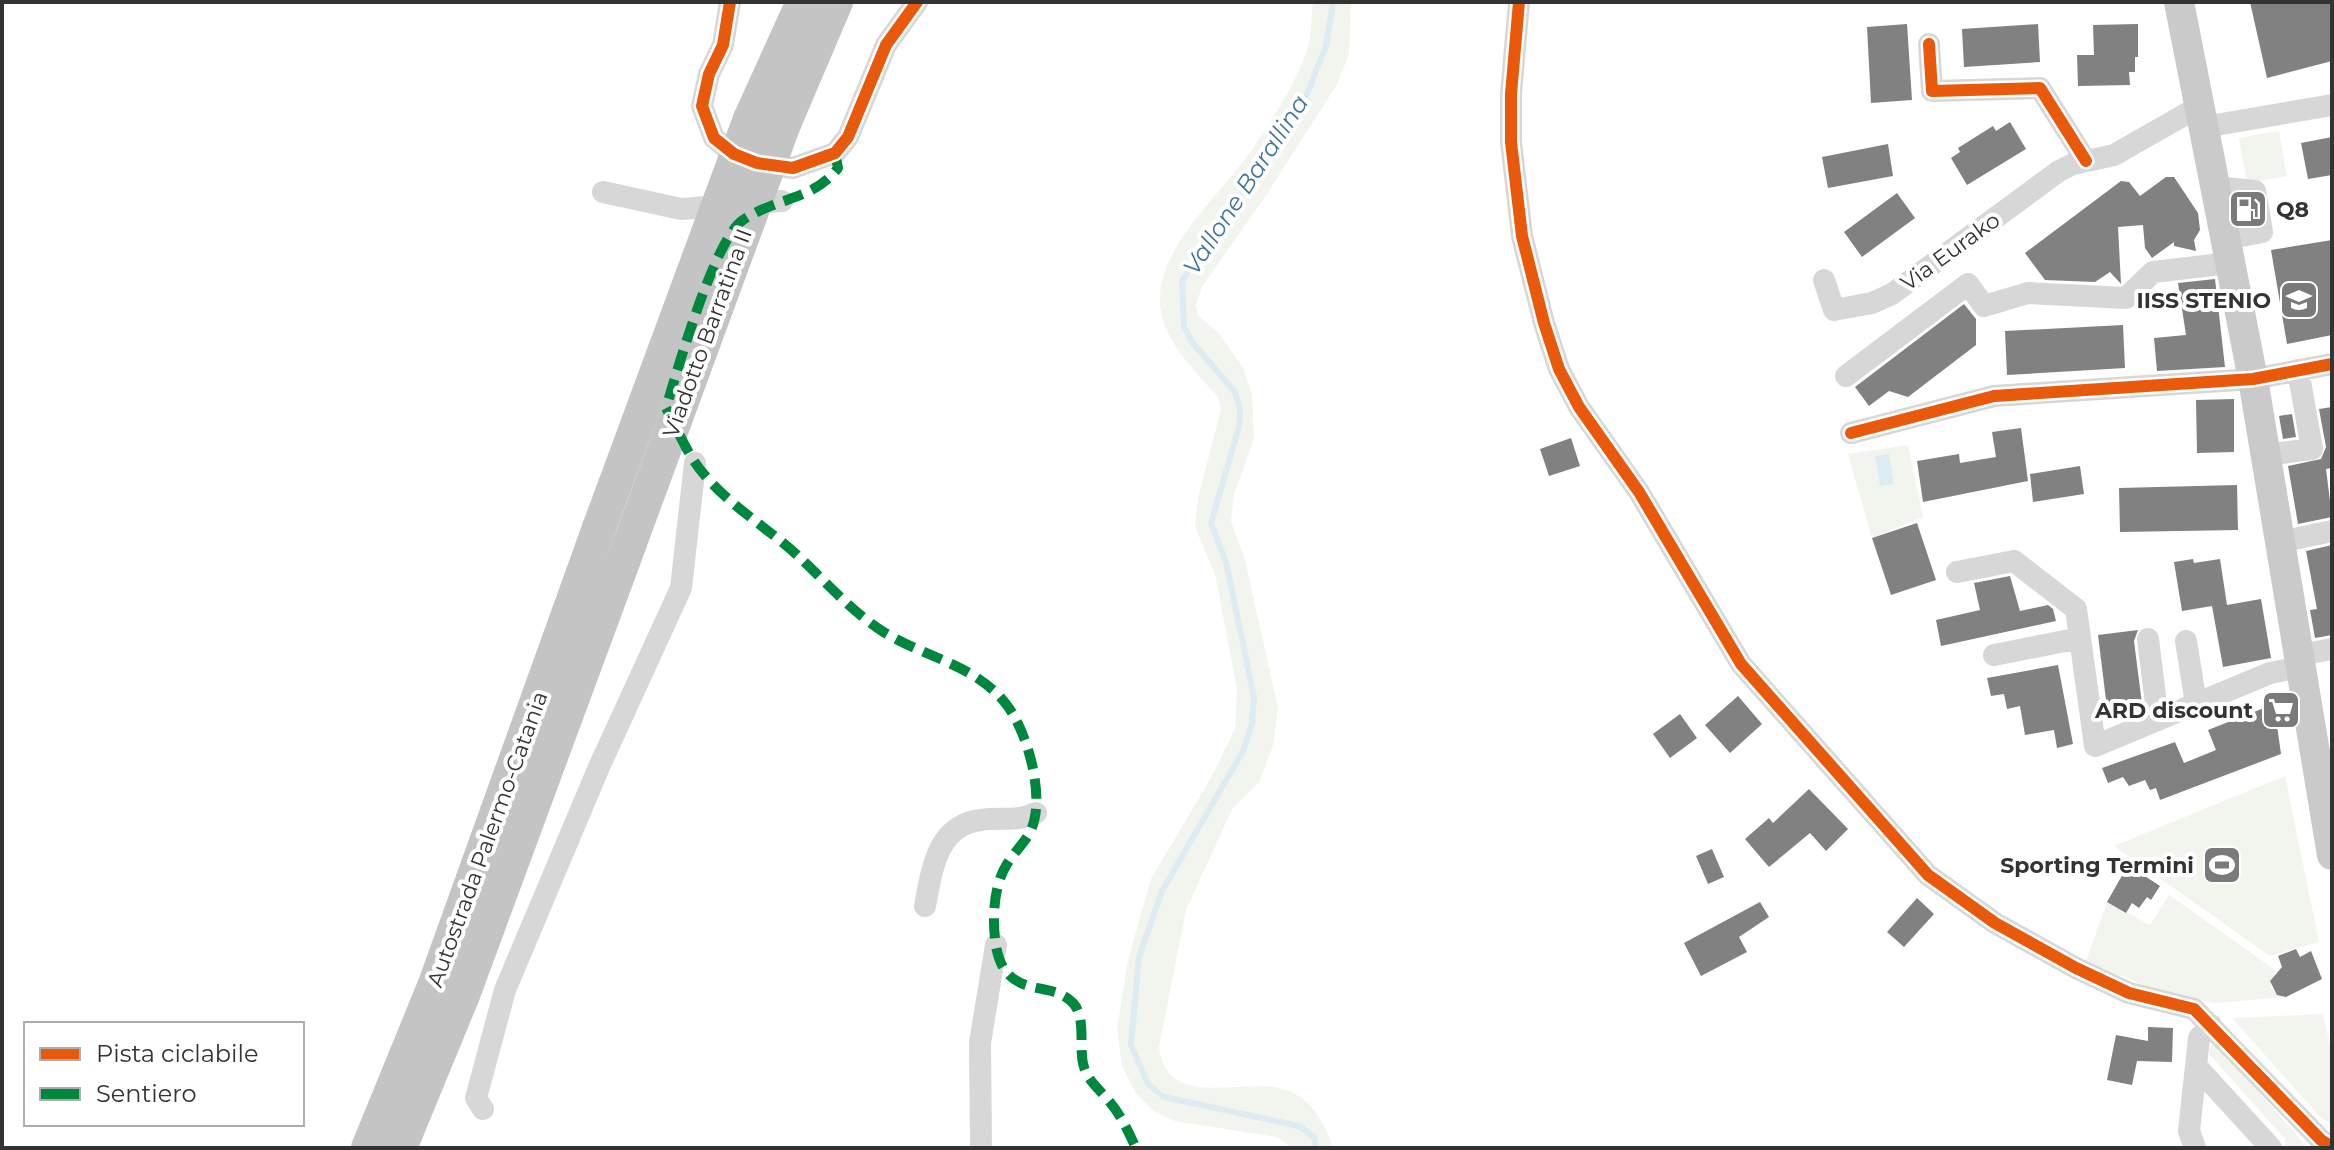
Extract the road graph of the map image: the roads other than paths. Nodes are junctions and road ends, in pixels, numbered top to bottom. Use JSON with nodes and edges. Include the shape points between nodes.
{"nodes":[{"id":1,"x":730,"y":2,"type":"edge"},
{"id":2,"x":803,"y":2,"type":"edge"},
{"id":3,"x":836,"y":2,"type":"edge"},
{"id":4,"x":849,"y":2,"type":"edge"},
{"id":5,"x":917,"y":2,"type":"edge"},
{"id":6,"x":1519,"y":2,"type":"edge"},
{"id":7,"x":2179,"y":2,"type":"edge"},
{"id":8,"x":1929,"y":44,"type":"dead end"},
{"id":9,"x":796,"y":89,"type":"junction"},
{"id":10,"x":2332,"y":105,"type":"edge"},
{"id":11,"x":2202,"y":117,"type":"junction"},
{"id":12,"x":2086,"y":161,"type":"junction"},
{"id":13,"x":603,"y":192,"type":"dead end"},
{"id":14,"x":782,"y":201,"type":"dead end"},
{"id":15,"x":2228,"y":251,"type":"junction"},
{"id":16,"x":1824,"y":280,"type":"dead end"},
{"id":17,"x":2332,"y":364,"type":"edge"},
{"id":18,"x":2298,"y":370,"type":"junction"},
{"id":19,"x":1846,"y":376,"type":"dead end"},
{"id":20,"x":2253,"y":379,"type":"junction"},
{"id":21,"x":1851,"y":433,"type":"dead end"},
{"id":22,"x":2265,"y":455,"type":"junction"},
{"id":23,"x":695,"y":463,"type":"dead end"},
{"id":24,"x":599,"y":528,"type":"joint"},
{"id":25,"x":2332,"y":531,"type":"edge"},
{"id":26,"x":2280,"y":542,"type":"junction"},
{"id":27,"x":630,"y":543,"type":"joint"},
{"id":28,"x":1957,"y":572,"type":"dead end"},
{"id":29,"x":2080,"y":638,"type":"junction"},
{"id":30,"x":2148,"y":639,"type":"dead end"},
{"id":31,"x":2186,"y":641,"type":"dead end"},
{"id":32,"x":2332,"y":649,"type":"edge"},
{"id":33,"x":1994,"y":655,"type":"dead end"},
{"id":34,"x":2300,"y":661,"type":"junction"},
{"id":35,"x":2196,"y":704,"type":"junction"},
{"id":36,"x":2158,"y":720,"type":"junction"},
{"id":37,"x":1036,"y":813,"type":"dead end"},
{"id":38,"x":2329,"y":823,"type":"edge"},
{"id":39,"x":2332,"y":855,"type":"edge"},
{"id":40,"x":925,"y":906,"type":"dead end"},
{"id":41,"x":996,"y":945,"type":"dead end"},
{"id":42,"x":2211,"y":1025,"type":"junction"},
{"id":43,"x":2196,"y":1066,"type":"junction"},
{"id":44,"x":483,"y":1109,"type":"dead end"},
{"id":45,"x":2332,"y":1147,"type":"edge"},
{"id":46,"x":368,"y":1148,"type":"edge"},
{"id":47,"x":400,"y":1148,"type":"edge"},
{"id":48,"x":981,"y":1148,"type":"edge"},
{"id":49,"x":2195,"y":1148,"type":"edge"},
{"id":50,"x":2271,"y":1148,"type":"edge"}],
"edges":[{"from":1,"to":5,"type":"street","via":[[723,45],[702,106],[714,138],[757,163],[793,168],[835,153],[848,137],[886,45]]},
{"from":2,"to":24,"type":"highway","name":"Viadotto Barratina II","bridge":true,"via":[[750,119]]},
{"from":3,"to":9,"type":"highway"},
{"from":4,"to":9,"type":"highway"},
{"from":6,"to":42,"type":"street","via":[[1512,154],[1522,236],[1547,334],[1579,407],[1639,492],[1741,664],[1928,875],[1954,895],[2076,968],[2129,993],[2194,1009]]},
{"from":7,"to":11,"type":"main road"},
{"from":8,"to":12,"type":"street","via":[[1932,91],[2040,88]]},
{"from":9,"to":27,"type":"highway","name":"Viadotto Barratina II","bridge":true},
{"from":10,"to":11,"type":"street","name":"Via Eurako"},
{"from":11,"to":12,"type":"street","name":"Via Eurako","via":[[2114,155]]},
{"from":11,"to":15,"type":"main road"},
{"from":12,"to":16,"type":"street","name":"Via Eurako","via":[[2059,171],[1883,299],[1834,310]]},
{"from":13,"to":14,"type":"street","via":[[681,209]]},
{"from":15,"to":19,"type":"street","via":[[2153,272],[2126,298],[2028,293],[1984,306],[1968,284]]},
{"from":15,"to":20,"type":"main road"},
{"from":17,"to":18,"type":"street"},
{"from":18,"to":20,"type":"street"},
{"from":18,"to":22,"type":"street","via":[[2312,449]]},
{"from":20,"to":21,"type":"street","via":[[1994,396]]},
{"from":20,"to":22,"type":"main road"},
{"from":22,"to":26,"type":"main road"},
{"from":23,"to":44,"type":"street","via":[[681,588],[505,990],[476,1098]]},
{"from":24,"to":46,"type":"highway","name":"Autostrada Palermo-Catania","via":[[435,984]]},
{"from":25,"to":26,"type":"street"},
{"from":26,"to":34,"type":"main road"},
{"from":27,"to":47,"type":"highway","name":"Autostrada Palermo-Catania","via":[[463,995]]},
{"from":28,"to":29,"type":"street","via":[[2014,561],[2076,609]]},
{"from":29,"to":33,"type":"street"},
{"from":29,"to":36,"type":"street","via":[[2095,746]]},
{"from":30,"to":36,"type":"street"},
{"from":31,"to":35,"type":"street"},
{"from":32,"to":34,"type":"street"},
{"from":34,"to":35,"type":"street"},
{"from":34,"to":38,"type":"main road"},
{"from":35,"to":36,"type":"street"},
{"from":37,"to":40,"type":"street","via":[[1021,820],[981,820],[949,832],[939,849]]},
{"from":38,"to":39,"type":"main road"},
{"from":41,"to":48,"type":"street","via":[[980,1043]]},
{"from":42,"to":43,"type":"street","via":[[2199,1038]]},
{"from":42,"to":45,"type":"street"},
{"from":43,"to":49,"type":"street","via":[[2189,1131]]},
{"from":43,"to":50,"type":"street"}]}
